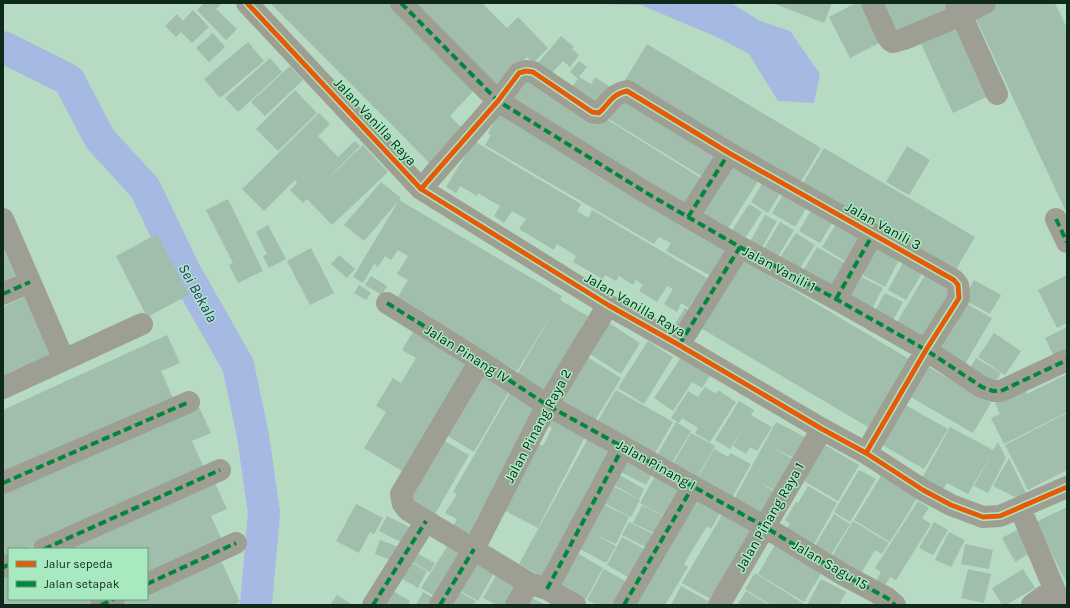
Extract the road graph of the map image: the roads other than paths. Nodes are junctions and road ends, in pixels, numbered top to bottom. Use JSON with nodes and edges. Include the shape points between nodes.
{"nodes":[{"id":1,"x":247,"y":3,"type":"edge"},
{"id":2,"x":401,"y":3,"type":"edge"},
{"id":3,"x":872,"y":3,"type":"edge"},
{"id":4,"x":984,"y":3,"type":"edge"},
{"id":5,"x":958,"y":9,"type":"edge"},
{"id":6,"x":997,"y":94,"type":"dead end"},
{"id":7,"x":498,"y":101,"type":"junction"},
{"id":8,"x":729,"y":153,"type":"junction"},
{"id":9,"x":421,"y":189,"type":"junction"},
{"id":10,"x":688,"y":217,"type":"junction"},
{"id":11,"x":3,"y":219,"type":"edge"},
{"id":12,"x":1056,"y":219,"type":"dead end"},
{"id":13,"x":873,"y":234,"type":"junction"},
{"id":14,"x":1067,"y":242,"type":"edge"},
{"id":15,"x":740,"y":248,"type":"junction"},
{"id":16,"x":30,"y":282,"type":"junction"},
{"id":17,"x":3,"y":294,"type":"edge"},
{"id":18,"x":836,"y":299,"type":"junction"},
{"id":19,"x":387,"y":303,"type":"dead end"},
{"id":20,"x":608,"y":305,"type":"junction"},
{"id":21,"x":142,"y":324,"type":"dead end"},
{"id":22,"x":679,"y":345,"type":"junction"},
{"id":23,"x":926,"y":350,"type":"junction"},
{"id":24,"x":64,"y":360,"type":"junction"},
{"id":25,"x":1067,"y":360,"type":"edge"},
{"id":26,"x":480,"y":361,"type":"junction"},
{"id":27,"x":3,"y":388,"type":"edge"},
{"id":28,"x":189,"y":402,"type":"dead end"},
{"id":29,"x":547,"y":406,"type":"junction"},
{"id":30,"x":822,"y":429,"type":"junction"},
{"id":31,"x":623,"y":447,"type":"junction"},
{"id":32,"x":866,"y":453,"type":"junction"},
{"id":33,"x":220,"y":470,"type":"dead end"},
{"id":34,"x":3,"y":483,"type":"edge"},
{"id":35,"x":693,"y":486,"type":"junction"},
{"id":36,"x":1067,"y":487,"type":"edge"},
{"id":37,"x":1020,"y":508,"type":"junction"},
{"id":38,"x":426,"y":521,"type":"junction"},
{"id":39,"x":765,"y":527,"type":"junction"},
{"id":40,"x":236,"y":543,"type":"dead end"},
{"id":41,"x":46,"y":548,"type":"edge"},
{"id":42,"x":474,"y":549,"type":"junction"},
{"id":43,"x":148,"y":584,"type":"edge"},
{"id":44,"x":538,"y":586,"type":"junction"},
{"id":45,"x":1058,"y":597,"type":"edge"},
{"id":46,"x":112,"y":600,"type":"edge"},
{"id":47,"x":101,"y":605,"type":"edge"},
{"id":48,"x":373,"y":605,"type":"edge"},
{"id":49,"x":440,"y":605,"type":"edge"},
{"id":50,"x":516,"y":605,"type":"edge"},
{"id":51,"x":575,"y":605,"type":"edge"},
{"id":52,"x":624,"y":605,"type":"edge"},
{"id":53,"x":719,"y":605,"type":"edge"},
{"id":54,"x":895,"y":605,"type":"edge"},
{"id":55,"x":1032,"y":605,"type":"edge"}],
"edges":[{"from":1,"to":9,"type":"street","name":"Jalan Vanilla Raya"},
{"from":2,"to":7,"type":"street","name":"Jalan Vanili 1"},
{"from":3,"to":5,"type":"street","via":[[887,36],[894,42],[904,40]]},
{"from":4,"to":5,"type":"street"},
{"from":5,"to":6,"type":"street"},
{"from":7,"to":8,"type":"street","name":"Jalan Vanili 3","via":[[519,73],[526,70],[533,72],[592,112],[599,113],[612,98],[627,91]]},
{"from":7,"to":9,"type":"street"},
{"from":7,"to":10,"type":"street","name":"Jalan Vanili 1"},
{"from":8,"to":10,"type":"street"},
{"from":8,"to":13,"type":"street","name":"Jalan Vanili 3"},
{"from":9,"to":20,"type":"street","name":"Jalan Vanilla Raya"},
{"from":10,"to":15,"type":"street","name":"Jalan Vanili 1"},
{"from":11,"to":16,"type":"street"},
{"from":12,"to":14,"type":"street"},
{"from":13,"to":18,"type":"street"},
{"from":13,"to":23,"type":"street","name":"Jalan Vanili 3","via":[[954,280],[958,285],[959,298]]},
{"from":15,"to":18,"type":"street","name":"Jalan Vanili 1"},
{"from":15,"to":22,"type":"street"},
{"from":16,"to":17,"type":"street"},
{"from":16,"to":24,"type":"street"},
{"from":18,"to":23,"type":"street","name":"Jalan Vanili 1"},
{"from":19,"to":26,"type":"street","name":"Jalan Pinang IV"},
{"from":20,"to":22,"type":"street","name":"Jalan Vanilla Raya"},
{"from":20,"to":29,"type":"street","name":"Jalan Pinang Raya 2"},
{"from":21,"to":24,"type":"street"},
{"from":22,"to":30,"type":"street","name":"Jalan Vanilla Raya"},
{"from":23,"to":25,"type":"street","name":"Jalan Vanili 1","via":[[982,387],[993,391],[1001,391]]},
{"from":23,"to":32,"type":"street","name":"Jalan Vanili 3"},
{"from":24,"to":27,"type":"street"},
{"from":26,"to":29,"type":"street","name":"Jalan Pinang IV"},
{"from":26,"to":38,"type":"street","via":[[401,494],[403,504],[408,510]]},
{"from":28,"to":34,"type":"street"},
{"from":29,"to":31,"type":"street","name":"Jalan Pinang I"},
{"from":29,"to":42,"type":"street","name":"Jalan Pinang Raya 2"},
{"from":30,"to":32,"type":"street","name":"Jalan Vanilla Raya"},
{"from":30,"to":39,"type":"street","name":"Jalan Pinang Raya 1"},
{"from":31,"to":35,"type":"street","name":"Jalan Pinang I"},
{"from":31,"to":44,"type":"street"},
{"from":32,"to":37,"type":"street","name":"Jalan Vanilla Raya","via":[[923,490],[951,505],[983,517],[1000,516]]},
{"from":33,"to":41,"type":"street"},
{"from":35,"to":39,"type":"street","name":"Jalan Pinang I"},
{"from":35,"to":52,"type":"street"},
{"from":36,"to":37,"type":"street","name":"Jalan Vanilla Raya"},
{"from":37,"to":45,"type":"street"},
{"from":38,"to":42,"type":"street"},
{"from":38,"to":48,"type":"street"},
{"from":39,"to":53,"type":"street","name":"Jalan Pinang Raya 1"},
{"from":39,"to":54,"type":"street","name":"Jalan Sagu 15"},
{"from":40,"to":43,"type":"street"},
{"from":42,"to":44,"type":"street"},
{"from":42,"to":49,"type":"street","name":"Jalan Pinang Raya 2"},
{"from":44,"to":50,"type":"street"},
{"from":44,"to":51,"type":"street"},
{"from":45,"to":55,"type":"street"},
{"from":46,"to":47,"type":"street"}]}
